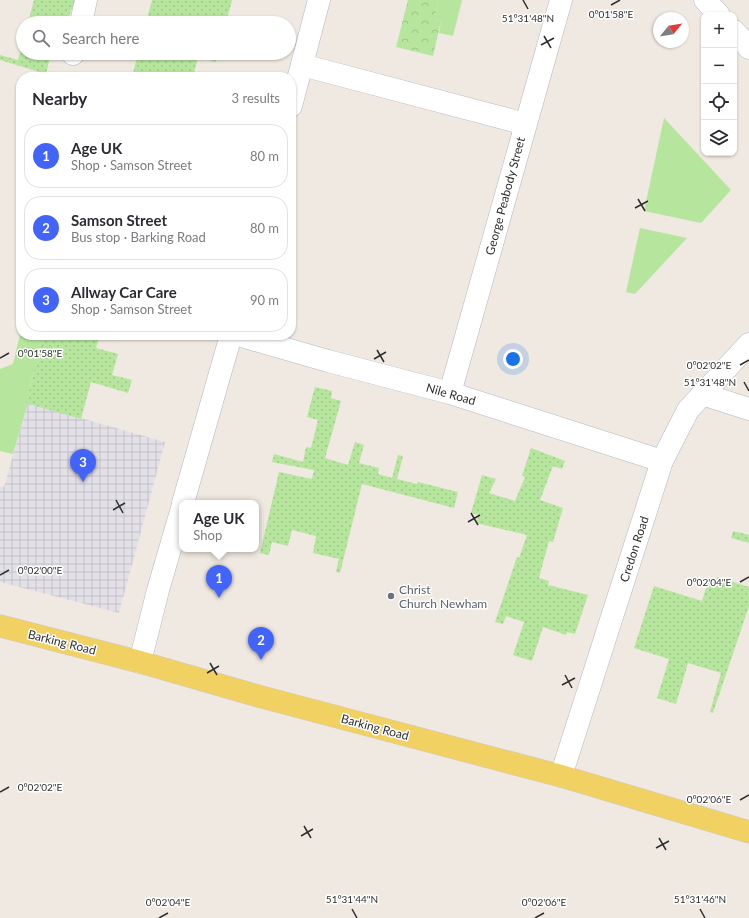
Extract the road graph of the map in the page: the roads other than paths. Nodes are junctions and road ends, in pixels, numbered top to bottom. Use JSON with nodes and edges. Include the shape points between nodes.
{"nodes":[{"id":1,"x":86,"y":0,"type":"edge"},
{"id":2,"x":319,"y":0,"type":"edge"},
{"id":3,"x":561,"y":0,"type":"edge"},
{"id":4,"x":705,"y":0,"type":"edge"},
{"id":5,"x":716,"y":12,"type":"edge"},
{"id":6,"x":83,"y":16,"type":"edge"},
{"id":7,"x":737,"y":35,"type":"edge"},
{"id":8,"x":749,"y":48,"type":"edge"},
{"id":9,"x":302,"y":65,"type":"junction"},
{"id":10,"x":296,"y":87,"type":"edge"},
{"id":11,"x":525,"y":125,"type":"junction"},
{"id":12,"x":230,"y":340,"type":"edge"},
{"id":13,"x":255,"y":340,"type":"edge"},
{"id":14,"x":749,"y":344,"type":"edge"},
{"id":15,"x":450,"y":393,"type":"junction"},
{"id":16,"x":702,"y":394,"type":"junction"},
{"id":17,"x":749,"y":409,"type":"edge"},
{"id":18,"x":662,"y":461,"type":"junction"},
{"id":19,"x":185,"y":500,"type":"edge"},
{"id":20,"x":179,"y":518,"type":"edge"},
{"id":21,"x":0,"y":626,"type":"edge"},
{"id":22,"x":140,"y":662,"type":"junction"},
{"id":23,"x":561,"y":776,"type":"junction"},
{"id":24,"x":749,"y":832,"type":"edge"}],
"edges":[{"from":1,"to":6,"type":"street"},
{"from":2,"to":9,"type":"street"},
{"from":3,"to":11,"type":"street","name":"George Peabody Street"},
{"from":4,"to":5,"type":"street"},
{"from":7,"to":8,"type":"street"},
{"from":9,"to":10,"type":"street"},
{"from":9,"to":11,"type":"street"},
{"from":11,"to":15,"type":"street","name":"George Peabody Street"},
{"from":12,"to":19,"type":"street"},
{"from":13,"to":15,"type":"street","name":"Nile Road"},
{"from":14,"to":16,"type":"street","name":"Credon Road"},
{"from":15,"to":18,"type":"street","name":"Nile Road"},
{"from":16,"to":17,"type":"street"},
{"from":16,"to":18,"type":"street","name":"Credon Road","via":[[688,410]]},
{"from":18,"to":23,"type":"street","name":"Credon Road"},
{"from":20,"to":22,"type":"street"},
{"from":21,"to":22,"type":"main road","name":"Barking Road"},
{"from":22,"to":23,"type":"main road","name":"Barking Road","via":[[265,698]]},
{"from":23,"to":24,"type":"main road","name":"Barking Road"}]}
